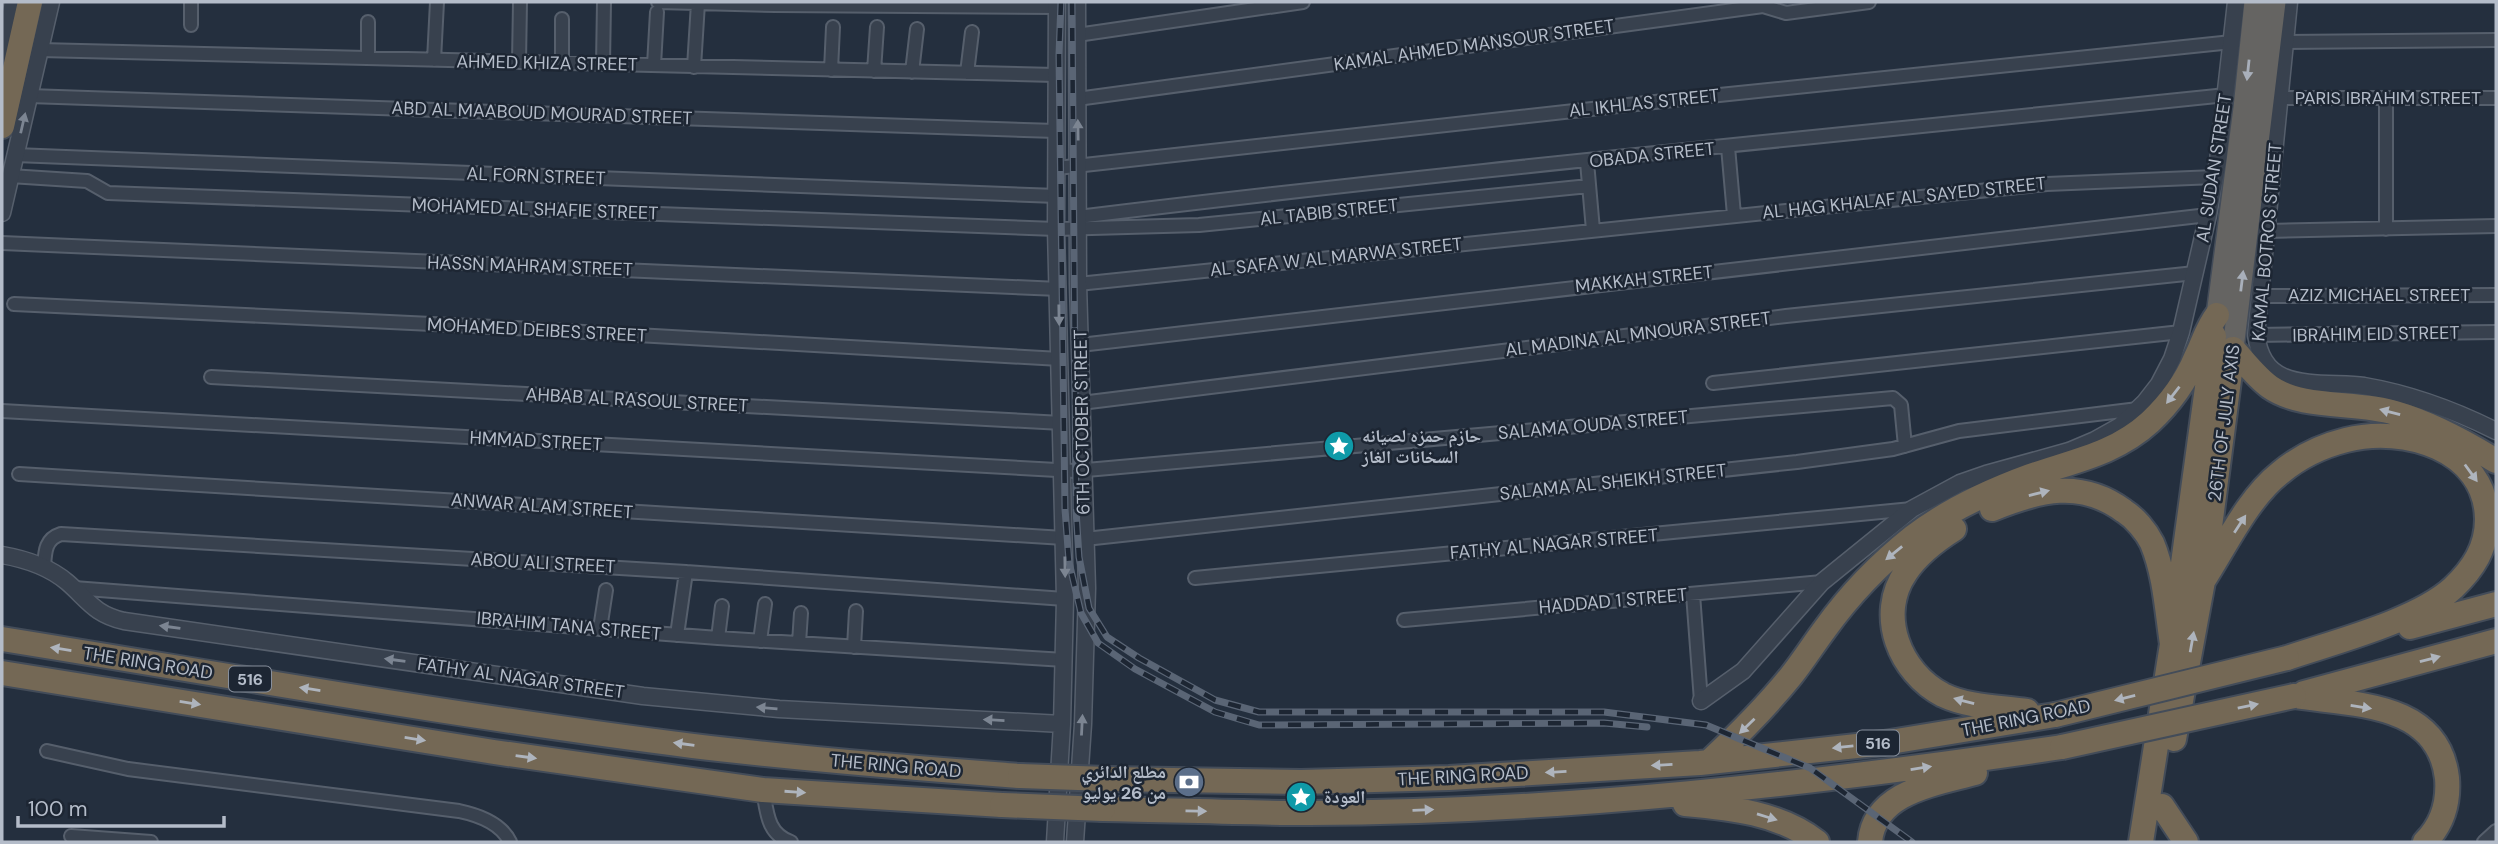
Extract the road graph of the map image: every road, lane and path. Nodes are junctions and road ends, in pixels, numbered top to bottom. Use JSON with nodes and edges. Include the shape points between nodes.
{"nodes":[{"id":1,"x":13,"y":2,"type":"edge"},
{"id":2,"x":30,"y":2,"type":"edge"},
{"id":3,"x":51,"y":2,"type":"edge"},
{"id":4,"x":191,"y":2,"type":"edge"},
{"id":5,"x":437,"y":2,"type":"edge"},
{"id":6,"x":520,"y":2,"type":"edge"},
{"id":7,"x":604,"y":2,"type":"edge"},
{"id":8,"x":1077,"y":2,"type":"edge"},
{"id":9,"x":1303,"y":2,"type":"edge"},
{"id":10,"x":1869,"y":2,"type":"edge"},
{"id":11,"x":2236,"y":2,"type":"edge"},
{"id":12,"x":2255,"y":2,"type":"edge"},
{"id":13,"x":2275,"y":2,"type":"edge"},
{"id":14,"x":2289,"y":2,"type":"edge"},
{"id":15,"x":698,"y":3,"type":"edge"},
{"id":16,"x":1057,"y":4,"type":"edge"},
{"id":17,"x":658,"y":7,"type":"edge"},
{"id":18,"x":1782,"y":7,"type":"edge"},
{"id":19,"x":562,"y":19,"type":"dead end"},
{"id":20,"x":368,"y":22,"type":"dead end"},
{"id":21,"x":191,"y":25,"type":"dead end"},
{"id":22,"x":833,"y":27,"type":"dead end"},
{"id":23,"x":877,"y":27,"type":"dead end"},
{"id":24,"x":917,"y":29,"type":"dead end"},
{"id":25,"x":972,"y":32,"type":"dead end"},
{"id":26,"x":1077,"y":35,"type":"junction"},
{"id":27,"x":2496,"y":40,"type":"edge"},
{"id":28,"x":2232,"y":42,"type":"junction"},
{"id":29,"x":2285,"y":42,"type":"junction"},
{"id":30,"x":40,"y":50,"type":"junction"},
{"id":31,"x":2,"y":57,"type":"edge"},
{"id":32,"x":368,"y":58,"type":"junction"},
{"id":33,"x":434,"y":60,"type":"junction"},
{"id":34,"x":519,"y":62,"type":"junction"},
{"id":35,"x":562,"y":63,"type":"junction"},
{"id":36,"x":603,"y":64,"type":"junction"},
{"id":37,"x":654,"y":65,"type":"junction"},
{"id":38,"x":694,"y":66,"type":"junction"},
{"id":39,"x":831,"y":70,"type":"junction"},
{"id":40,"x":874,"y":71,"type":"junction"},
{"id":41,"x":912,"y":72,"type":"junction"},
{"id":42,"x":967,"y":74,"type":"junction"},
{"id":43,"x":1055,"y":75,"type":"junction"},
{"id":44,"x":2225,"y":95,"type":"junction"},
{"id":45,"x":29,"y":96,"type":"junction"},
{"id":46,"x":2386,"y":98,"type":"junction"},
{"id":47,"x":2496,"y":98,"type":"edge"},
{"id":48,"x":1077,"y":99,"type":"junction"},
{"id":49,"x":2279,"y":99,"type":"junction"},
{"id":50,"x":2,"y":126,"type":"edge"},
{"id":51,"x":1056,"y":131,"type":"junction"},
{"id":52,"x":1728,"y":148,"type":"junction"},
{"id":53,"x":15,"y":155,"type":"junction"},
{"id":54,"x":1587,"y":162,"type":"junction"},
{"id":55,"x":1078,"y":166,"type":"junction"},
{"id":56,"x":1057,"y":168,"type":"junction"},
{"id":57,"x":10,"y":176,"type":"junction"},
{"id":58,"x":2215,"y":177,"type":"junction"},
{"id":59,"x":1589,"y":186,"type":"junction"},
{"id":60,"x":1057,"y":196,"type":"junction"},
{"id":61,"x":2,"y":213,"type":"edge"},
{"id":62,"x":1734,"y":215,"type":"junction"},
{"id":63,"x":2208,"y":215,"type":"junction"},
{"id":64,"x":1069,"y":226,"type":"junction"},
{"id":65,"x":2496,"y":226,"type":"edge"},
{"id":66,"x":2386,"y":229,"type":"junction"},
{"id":67,"x":1593,"y":230,"type":"junction"},
{"id":68,"x":2267,"y":231,"type":"junction"},
{"id":69,"x":2,"y":243,"type":"edge"},
{"id":70,"x":2195,"y":273,"type":"junction"},
{"id":71,"x":1078,"y":284,"type":"junction"},
{"id":72,"x":1059,"y":289,"type":"junction"},
{"id":73,"x":2496,"y":295,"type":"edge"},
{"id":74,"x":2261,"y":296,"type":"junction"},
{"id":75,"x":14,"y":304,"type":"dead end"},
{"id":76,"x":2217,"y":314,"type":"junction"},
{"id":77,"x":2181,"y":332,"type":"junction"},
{"id":78,"x":2496,"y":332,"type":"edge"},
{"id":79,"x":2256,"y":335,"type":"junction"},
{"id":80,"x":1080,"y":345,"type":"junction"},
{"id":81,"x":2233,"y":349,"type":"junction"},
{"id":82,"x":1060,"y":359,"type":"junction"},
{"id":83,"x":211,"y":377,"type":"dead end"},
{"id":84,"x":1713,"y":383,"type":"dead end"},
{"id":85,"x":1082,"y":403,"type":"junction"},
{"id":86,"x":2138,"y":409,"type":"junction"},
{"id":87,"x":2,"y":411,"type":"edge"},
{"id":88,"x":1062,"y":423,"type":"junction"},
{"id":89,"x":2496,"y":431,"type":"edge"},
{"id":90,"x":1905,"y":446,"type":"junction"},
{"id":91,"x":2496,"y":461,"type":"edge"},
{"id":92,"x":1072,"y":471,"type":"junction"},
{"id":93,"x":19,"y":474,"type":"dead end"},
{"id":94,"x":1912,"y":509,"type":"junction"},
{"id":95,"x":1064,"y":538,"type":"junction"},
{"id":96,"x":1085,"y":538,"type":"junction"},
{"id":97,"x":2,"y":555,"type":"edge"},
{"id":98,"x":44,"y":567,"type":"junction"},
{"id":99,"x":686,"y":572,"type":"junction"},
{"id":100,"x":1195,"y":578,"type":"dead end"},
{"id":101,"x":2203,"y":581,"type":"junction"},
{"id":102,"x":1822,"y":582,"type":"junction"},
{"id":103,"x":74,"y":588,"type":"junction"},
{"id":104,"x":606,"y":590,"type":"dead end"},
{"id":105,"x":1693,"y":594,"type":"junction"},
{"id":106,"x":1065,"y":598,"type":"junction"},
{"id":107,"x":765,"y":604,"type":"dead end"},
{"id":108,"x":2496,"y":604,"type":"edge"},
{"id":109,"x":722,"y":606,"type":"dead end"},
{"id":110,"x":856,"y":611,"type":"dead end"},
{"id":111,"x":801,"y":613,"type":"dead end"},
{"id":112,"x":1404,"y":620,"type":"dead end"},
{"id":113,"x":600,"y":629,"type":"junction"},
{"id":114,"x":677,"y":635,"type":"junction"},
{"id":115,"x":718,"y":638,"type":"junction"},
{"id":116,"x":2,"y":639,"type":"edge"},
{"id":117,"x":760,"y":641,"type":"junction"},
{"id":118,"x":2496,"y":641,"type":"edge"},
{"id":119,"x":799,"y":643,"type":"junction"},
{"id":120,"x":2172,"y":644,"type":"junction"},
{"id":121,"x":854,"y":648,"type":"junction"},
{"id":122,"x":2287,"y":658,"type":"junction"},
{"id":123,"x":1065,"y":660,"type":"junction"},
{"id":124,"x":2,"y":673,"type":"edge"},
{"id":125,"x":2294,"y":696,"type":"junction"},
{"id":126,"x":1701,"y":701,"type":"joint"},
{"id":127,"x":2056,"y":715,"type":"junction"},
{"id":128,"x":1062,"y":724,"type":"junction"},
{"id":129,"x":2062,"y":747,"type":"junction"},
{"id":130,"x":47,"y":751,"type":"dead end"},
{"id":131,"x":1705,"y":762,"type":"junction"},
{"id":132,"x":764,"y":790,"type":"junction"},
{"id":133,"x":1710,"y":799,"type":"junction"},
{"id":134,"x":2162,"y":806,"type":"junction"},
{"id":135,"x":2496,"y":831,"type":"edge"},
{"id":136,"x":71,"y":836,"type":"dead end"},
{"id":137,"x":151,"y":842,"type":"edge"},
{"id":138,"x":510,"y":842,"type":"edge"},
{"id":139,"x":791,"y":842,"type":"edge"},
{"id":140,"x":1055,"y":842,"type":"edge"},
{"id":141,"x":1074,"y":842,"type":"edge"},
{"id":142,"x":1817,"y":842,"type":"edge"},
{"id":143,"x":1870,"y":842,"type":"edge"},
{"id":144,"x":2141,"y":842,"type":"edge"},
{"id":145,"x":2157,"y":842,"type":"edge"},
{"id":146,"x":2186,"y":842,"type":"edge"},
{"id":147,"x":2426,"y":842,"type":"edge"},
{"id":148,"x":2484,"y":842,"type":"edge"}],
"edges":[{"from":1,"to":31,"type":"street"},
{"from":2,"to":50,"type":"highway"},
{"from":3,"to":30,"type":"street"},
{"from":4,"to":21,"type":"street"},
{"from":5,"to":33,"type":"street"},
{"from":6,"to":34,"type":"street"},
{"from":7,"to":36,"type":"street"},
{"from":8,"to":26,"type":"street","name":"6TH OCTOBER STREET"},
{"from":9,"to":26,"type":"street"},
{"from":10,"to":18,"type":"street","name":"KAMAL AHMED MANSOUR STREET"},
{"from":11,"to":28,"type":"street","name":"AL SUDAN STREET"},
{"from":12,"to":76,"type":"highway","name":"26TH OF JULY AXIS","one_way":true},
{"from":81,"to":13,"type":"highway","name":"26TH OF JULY AXIS","one_way":true},
{"from":14,"to":29,"type":"street","name":"KAMAL BOTROS STREET"},
{"from":15,"to":16,"type":"street"},
{"from":15,"to":17,"type":"street"},
{"from":15,"to":38,"type":"street"},
{"from":16,"to":43,"type":"street","name":"6TH OCTOBER STREET"},
{"from":17,"to":37,"type":"street"},
{"from":18,"to":48,"type":"street","name":"KAMAL AHMED MANSOUR STREET"},
{"from":19,"to":35,"type":"street"},
{"from":20,"to":32,"type":"street"},
{"from":22,"to":39,"type":"street"},
{"from":23,"to":40,"type":"street"},
{"from":24,"to":41,"type":"street"},
{"from":25,"to":42,"type":"street"},
{"from":26,"to":48,"type":"street","name":"6TH OCTOBER STREET"},
{"from":27,"to":29,"type":"street"},
{"from":28,"to":44,"type":"street","name":"AL SUDAN STREET"},
{"from":28,"to":55,"type":"street","name":"AL IKHLAS STREET"},
{"from":29,"to":49,"type":"street","name":"KAMAL BOTROS STREET"},
{"from":30,"to":32,"type":"street","name":"AHMED KHIZA STREET"},
{"from":30,"to":45,"type":"street"},
{"from":32,"to":33,"type":"street","name":"AHMED KHIZA STREET"},
{"from":33,"to":34,"type":"street","name":"AHMED KHIZA STREET"},
{"from":34,"to":35,"type":"street","name":"AHMED KHIZA STREET"},
{"from":35,"to":36,"type":"street","name":"AHMED KHIZA STREET"},
{"from":36,"to":37,"type":"street","name":"AHMED KHIZA STREET"},
{"from":37,"to":38,"type":"street","name":"AHMED KHIZA STREET"},
{"from":38,"to":39,"type":"street","name":"AHMED KHIZA STREET"},
{"from":39,"to":40,"type":"street","name":"AHMED KHIZA STREET"},
{"from":40,"to":41,"type":"street","name":"AHMED KHIZA STREET"},
{"from":41,"to":42,"type":"street","name":"AHMED KHIZA STREET"},
{"from":42,"to":43,"type":"street","name":"AHMED KHIZA STREET"},
{"from":43,"to":51,"type":"street","name":"6TH OCTOBER STREET"},
{"from":44,"to":52,"type":"street","name":"OBADA STREET"},
{"from":44,"to":58,"type":"street","name":"AL SUDAN STREET"},
{"from":45,"to":51,"type":"street","name":"ABD AL MAABOUD MOURAD STREET"},
{"from":53,"to":45,"type":"street","one_way":true},
{"from":46,"to":47,"type":"street","name":"PARIS IBRAHIM STREET"},
{"from":46,"to":49,"type":"street","name":"PARIS IBRAHIM STREET"},
{"from":46,"to":66,"type":"street"},
{"from":55,"to":48,"type":"street","name":"6TH OCTOBER STREET","one_way":true},
{"from":49,"to":68,"type":"street","name":"KAMAL BOTROS STREET"},
{"from":51,"to":56,"type":"street","name":"6TH OCTOBER STREET"},
{"from":52,"to":54,"type":"street","name":"OBADA STREET"},
{"from":52,"to":62,"type":"street"},
{"from":53,"to":57,"type":"street"},
{"from":53,"to":60,"type":"street","name":"AL FORN STREET"},
{"from":54,"to":59,"type":"street"},
{"from":54,"to":64,"type":"street","name":"OBADA STREET","via":[[1331,186]]},
{"from":55,"to":56,"type":"street","name":"AL IKHLAS STREET"},
{"from":55,"to":64,"type":"street","name":"6TH OCTOBER STREET"},
{"from":56,"to":60,"type":"street","name":"6TH OCTOBER STREET"},
{"from":57,"to":61,"type":"street"},
{"from":57,"to":64,"type":"street","name":"MOHAMED AL SHAFIE STREET","via":[[87,181],[108,192]]},
{"from":58,"to":62,"type":"street","name":"AL HAG KHALAF AL SAYED STREET","via":[[2047,184]]},
{"from":58,"to":63,"type":"street","name":"AL SUDAN STREET"},
{"from":59,"to":64,"type":"street","name":"AL TABIB STREET","via":[[1199,225]]},
{"from":59,"to":67,"type":"street"},
{"from":60,"to":64,"type":"street","name":"6TH OCTOBER STREET"},
{"from":62,"to":67,"type":"street","name":"AL HAG KHALAF AL SAYED STREET"},
{"from":63,"to":70,"type":"street","name":"AL SUDAN STREET"},
{"from":63,"to":80,"type":"street","name":"MAKKAH STREET"},
{"from":64,"to":71,"type":"street","name":"6TH OCTOBER STREET"},
{"from":64,"to":72,"type":"street","name":"6TH OCTOBER STREET"},
{"from":65,"to":66,"type":"street"},
{"from":66,"to":68,"type":"street"},
{"from":67,"to":71,"type":"street","name":"AL SAFA W AL MARWA STREET"},
{"from":68,"to":74,"type":"street","name":"KAMAL BOTROS STREET"},
{"from":69,"to":72,"type":"street","name":"HASSN MAHRAM STREET"},
{"from":70,"to":77,"type":"street","name":"AL SUDAN STREET"},
{"from":70,"to":85,"type":"street","name":"AL MADINA AL MNOURA STREET","via":[[1733,322]]},
{"from":71,"to":80,"type":"street","name":"6TH OCTOBER STREET"},
{"from":72,"to":82,"type":"street","name":"6TH OCTOBER STREET","one_way":true},
{"from":73,"to":74,"type":"street","name":"AZIZ MICHAEL STREET"},
{"from":74,"to":79,"type":"street","name":"KAMAL BOTROS STREET"},
{"from":75,"to":82,"type":"street","name":"MOHAMED DEIBES STREET"},
{"from":76,"to":120,"type":"highway","name":"26TH OF JULY AXIS"},
{"from":76,"to":131,"type":"highway","one_way":true,"via":[[2183,383],[2136,434],[2099,455],[1990,492],[1916,535],[1882,562],[1853,594],[1753,720]]},
{"from":77,"to":84,"type":"street"},
{"from":77,"to":86,"type":"street","name":"AL SUDAN STREET","via":[[2159,384]]},
{"from":78,"to":79,"type":"street","name":"IBRAHIM EID STREET"},
{"from":79,"to":89,"type":"street","name":"KAMAL BOTROS STREET","via":[[2264,361],[2286,378],[2397,393],[2460,413]]},
{"from":80,"to":85,"type":"street","name":"6TH OCTOBER STREET"},
{"from":91,"to":81,"type":"highway","one_way":true,"via":[[2395,413],[2286,396],[2259,378]]},
{"from":81,"to":101,"type":"highway","name":"26TH OF JULY AXIS"},
{"from":82,"to":88,"type":"street","name":"6TH OCTOBER STREET"},
{"from":83,"to":88,"type":"street","name":"AHBAB AL RASOUL STREET"},
{"from":85,"to":92,"type":"street","name":"6TH OCTOBER STREET"},
{"from":86,"to":90,"type":"street","name":"SALAMA AL SHEIKH STREET","via":[[1959,431]]},
{"from":86,"to":94,"type":"street","name":"AL SUDAN STREET","via":[[2095,440],[1960,483]]},
{"from":87,"to":92,"type":"street","name":"HMMAD STREET"},
{"from":88,"to":92,"type":"street","name":"6TH OCTOBER STREET"},
{"from":90,"to":92,"type":"street","name":"SALAMA OUDA STREET","via":[[1901,405],[1893,398]]},
{"from":90,"to":96,"type":"street","name":"SALAMA AL SHEIKH STREET","via":[[1797,462]]},
{"from":92,"to":95,"type":"street","name":"6TH OCTOBER STREET"},
{"from":92,"to":96,"type":"street","name":"6TH OCTOBER STREET"},
{"from":93,"to":95,"type":"street","name":"ANWAR ALAM STREET"},
{"from":94,"to":100,"type":"street","name":"FATHY AL NAGAR STREET"},
{"from":94,"to":102,"type":"street","name":"AL SUDAN STREET"},
{"from":95,"to":106,"type":"street","name":"6TH OCTOBER STREET","one_way":true},
{"from":141,"to":96,"type":"street","name":"6TH OCTOBER STREET","one_way":true,"via":[[1083,723]]},
{"from":97,"to":98,"type":"street","name":"FATHY AL NAGAR STREET"},
{"from":98,"to":99,"type":"street","name":"ABOU ALI STREET","via":[[47,543],[61,534]]},
{"from":98,"to":103,"type":"street","name":"FATHY AL NAGAR STREET"},
{"from":99,"to":106,"type":"street","name":"ABOU ALI STREET"},
{"from":99,"to":114,"type":"street"},
{"from":101,"to":122,"type":"highway","one_way":true,"via":[[2263,490],[2278,474],[2323,447],[2361,438],[2401,437],[2425,442],[2466,465],[2487,508],[2487,532],[2480,555],[2467,573],[2451,590],[2414,614]]},
{"from":134,"to":101,"type":"highway","name":"26TH OF JULY AXIS","one_way":true},
{"from":102,"to":105,"type":"street","name":"HADDAD 1 STREET"},
{"from":102,"to":126,"type":"street","name":"AL SUDAN STREET","via":[[1743,671]]},
{"from":103,"to":113,"type":"street","name":"IBRAHIM TANA STREET"},
{"from":128,"to":103,"type":"street","name":"FATHY AL NAGAR STREET","one_way":true,"via":[[779,709],[643,696],[124,621],[98,612]]},
{"from":104,"to":113,"type":"street"},
{"from":105,"to":112,"type":"street","name":"HADDAD 1 STREET"},
{"from":105,"to":126,"type":"street"},
{"from":106,"to":123,"type":"street","name":"6TH OCTOBER STREET"},
{"from":107,"to":117,"type":"street"},
{"from":108,"to":122,"type":"highway","name":"THE RING ROAD","number":"516"},
{"from":109,"to":115,"type":"street"},
{"from":110,"to":121,"type":"street"},
{"from":111,"to":119,"type":"street"},
{"from":113,"to":114,"type":"street","name":"IBRAHIM TANA STREET"},
{"from":114,"to":115,"type":"street","name":"IBRAHIM TANA STREET"},
{"from":115,"to":117,"type":"street","name":"IBRAHIM TANA STREET"},
{"from":131,"to":116,"type":"highway","name":"THE RING ROAD","number":"516","one_way":true,"bridge":true,"via":[[1301,782],[1020,776],[692,746]]},
{"from":117,"to":119,"type":"street","name":"IBRAHIM TANA STREET"},
{"from":125,"to":118,"type":"highway","name":"THE RING ROAD","number":"516","one_way":true},
{"from":119,"to":121,"type":"street","name":"IBRAHIM TANA STREET"},
{"from":127,"to":120,"type":"highway","one_way":true,"via":[[1967,704],[1944,695],[1924,683],[1897,644],[1895,596],[1904,574],[1919,555],[1967,521],[2012,501],[2050,491],[2080,490],[2109,499],[2133,517],[2151,541]]},
{"from":120,"to":144,"type":"highway","name":"26TH OF JULY AXIS"},
{"from":121,"to":123,"type":"street","name":"IBRAHIM TANA STREET"},
{"from":122,"to":127,"type":"highway","name":"THE RING ROAD","number":"516","one_way":true,"bridge":true},
{"from":123,"to":128,"type":"street","name":"6TH OCTOBER STREET"},
{"from":124,"to":132,"type":"highway","name":"THE RING ROAD","number":"516","one_way":true},
{"from":129,"to":125,"type":"highway","name":"THE RING ROAD","number":"516","one_way":true,"bridge":true},
{"from":125,"to":147,"type":"highway","one_way":true,"via":[[2396,713],[2427,732],[2445,766],[2448,792],[2437,831]]},
{"from":127,"to":131,"type":"highway","name":"THE RING ROAD","number":"516","one_way":true,"via":[[1884,743]]},
{"from":128,"to":140,"type":"street","name":"6TH OCTOBER STREET"},
{"from":133,"to":129,"type":"highway","name":"THE RING ROAD","number":"516","one_way":true},
{"from":129,"to":143,"type":"highway","via":[[1896,798],[1875,820]]},
{"from":130,"to":138,"type":"street","via":[[128,769],[459,811],[489,822]]},
{"from":132,"to":133,"type":"highway","name":"THE RING ROAD","number":"516","one_way":true,"bridge":true,"via":[[1002,805],[1309,813]]},
{"from":132,"to":139,"type":"street","via":[[771,826]]},
{"from":133,"to":142,"type":"highway","one_way":true,"via":[[1773,818]]},
{"from":134,"to":145,"type":"highway","name":"26TH OF JULY AXIS"},
{"from":134,"to":146,"type":"highway"},
{"from":135,"to":148,"type":"street"},
{"from":136,"to":137,"type":"street"}]}
